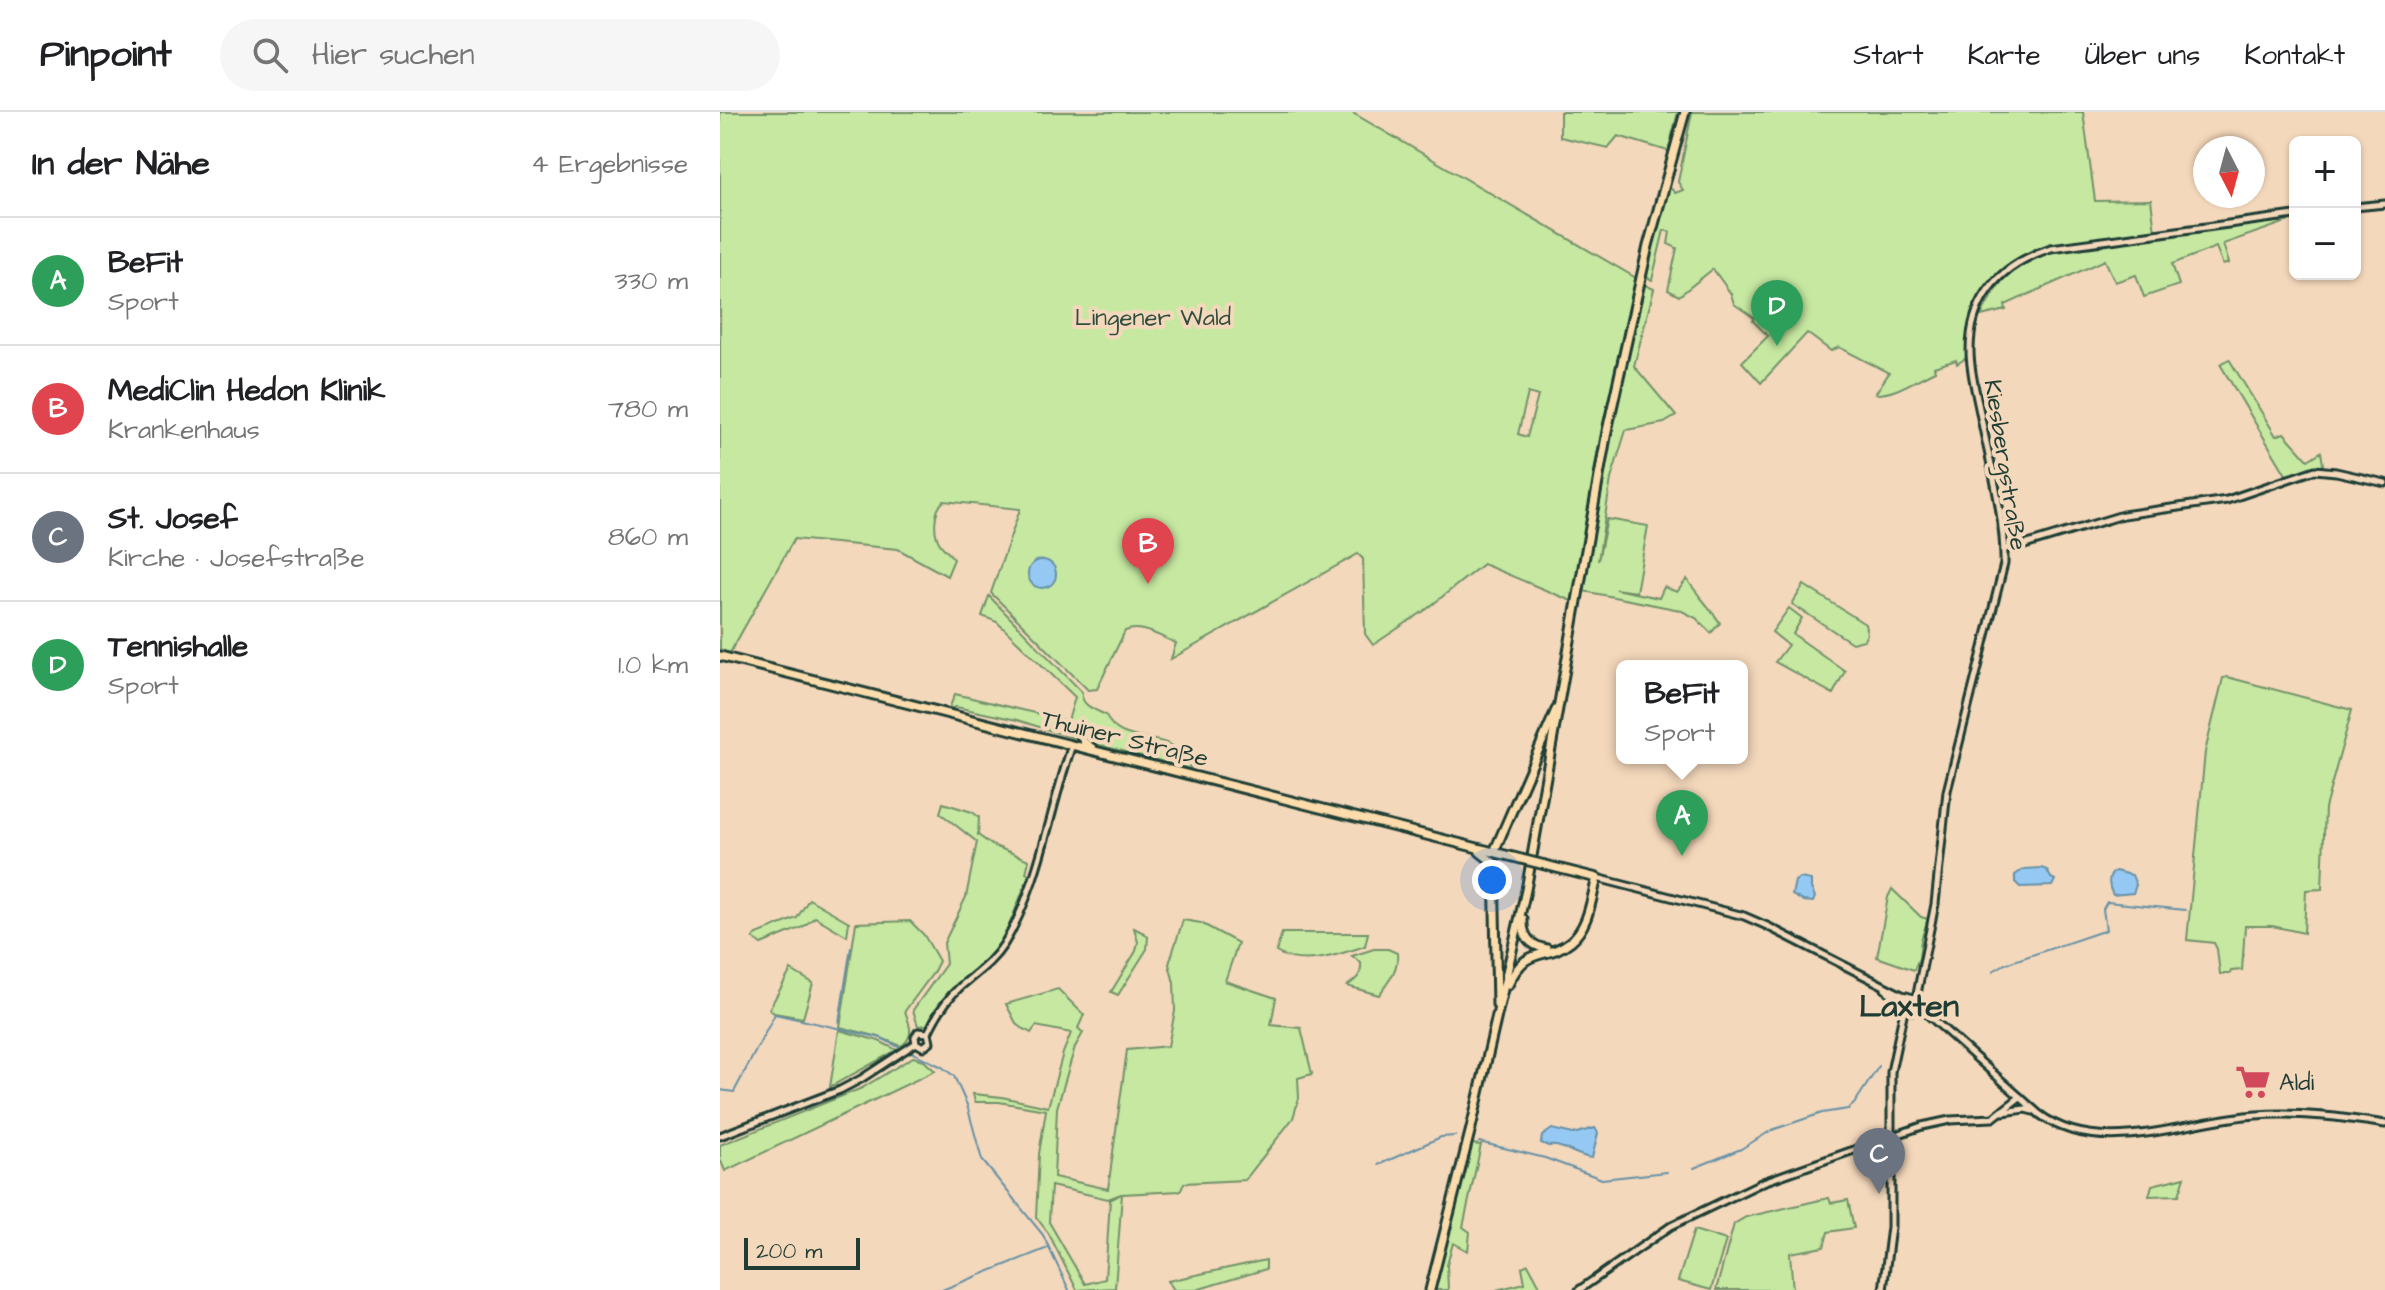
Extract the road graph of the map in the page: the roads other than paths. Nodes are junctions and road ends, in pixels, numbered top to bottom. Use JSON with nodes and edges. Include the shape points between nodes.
{"nodes":[{"id":1,"x":1685,"y":112,"type":"edge"},
{"id":2,"x":2385,"y":204,"type":"edge"},
{"id":3,"x":2361,"y":206,"type":"edge"},
{"id":4,"x":2289,"y":216,"type":"edge"},
{"id":5,"x":2385,"y":483,"type":"edge"},
{"id":6,"x":2004,"y":549,"type":"junction"},
{"id":7,"x":720,"y":656,"type":"edge"},
{"id":8,"x":1562,"y":697,"type":"junction"},
{"id":9,"x":1078,"y":729,"type":"dead end"},
{"id":10,"x":1072,"y":745,"type":"junction"},
{"id":11,"x":1097,"y":751,"type":"junction"},
{"id":12,"x":1473,"y":847,"type":"junction"},
{"id":13,"x":1498,"y":853,"type":"junction"},
{"id":14,"x":1494,"y":863,"type":"junction"},
{"id":15,"x":1578,"y":873,"type":"junction"},
{"id":16,"x":1597,"y":878,"type":"junction"},
{"id":17,"x":1526,"y":890,"type":"junction"},
{"id":18,"x":1592,"y":899,"type":"junction"},
{"id":19,"x":1553,"y":949,"type":"junction"},
{"id":20,"x":1875,"y":981,"type":"junction"},
{"id":21,"x":1501,"y":1002,"type":"junction"},
{"id":22,"x":1911,"y":1004,"type":"junction"},
{"id":23,"x":1495,"y":1027,"type":"junction"},
{"id":24,"x":928,"y":1033,"type":"junction"},
{"id":25,"x":916,"y":1043,"type":"junction"},
{"id":26,"x":2020,"y":1097,"type":"junction"},
{"id":27,"x":2002,"y":1112,"type":"junction"},
{"id":28,"x":2039,"y":1114,"type":"junction"},
{"id":29,"x":2385,"y":1124,"type":"edge"},
{"id":30,"x":720,"y":1136,"type":"edge"},
{"id":31,"x":1890,"y":1137,"type":"junction"},
{"id":32,"x":1430,"y":1290,"type":"edge"},
{"id":33,"x":1579,"y":1290,"type":"edge"},
{"id":34,"x":1883,"y":1290,"type":"edge"}],
"edges":[{"from":1,"to":8,"type":"main road","via":[[1648,246],[1607,431]]},
{"from":2,"to":3,"type":"street"},
{"from":4,"to":6,"type":"street","name":"Kiesbergstraße","via":[[2051,248],[2021,259],[1997,278],[1974,318],[1970,348]]},
{"from":5,"to":6,"type":"street","via":[[2315,470],[2227,500],[2123,515]]},
{"from":6,"to":22,"type":"street","name":"Kiesbergstraße","via":[[2002,578],[1947,791],[1935,904]]},
{"from":7,"to":10,"type":"main road","name":"Thuiner Straße"},
{"from":8,"to":13,"type":"main road"},
{"from":8,"to":17,"type":"main road"},
{"from":9,"to":11,"type":"main road"},
{"from":10,"to":11,"type":"main road","name":"Thuiner Straße"},
{"from":10,"to":24,"type":"street","via":[[1012,929],[987,965],[946,1002]]},
{"from":11,"to":12,"type":"main road","name":"Thuiner Straße"},
{"from":12,"to":13,"type":"main road","name":"Thuiner Straße"},
{"from":12,"to":14,"type":"main road"},
{"from":13,"to":14,"type":"main road"},
{"from":13,"to":15,"type":"main road","name":"Thuiner Straße","bridge":true},
{"from":14,"to":23,"type":"main road"},
{"from":15,"to":16,"type":"main road","name":"Thuiner Straße"},
{"from":15,"to":18,"type":"main road"},
{"from":16,"to":18,"type":"main road"},
{"from":16,"to":20,"type":"street","via":[[1744,916]]},
{"from":17,"to":19,"type":"main road","via":[[1524,933],[1536,947]]},
{"from":17,"to":21,"type":"main road"},
{"from":18,"to":19,"type":"main road","via":[[1577,934]]},
{"from":19,"to":21,"type":"main road","via":[[1518,966]]},
{"from":20,"to":22,"type":"street"},
{"from":20,"to":22,"type":"street"},
{"from":21,"to":23,"type":"main road"},
{"from":22,"to":26,"type":"street"},
{"from":22,"to":31,"type":"street","name":"Kiesbergstraße","via":[[1891,1072]]},
{"from":23,"to":32,"type":"main road"},
{"from":24,"to":25,"type":"street","via":[[916,1034]]},
{"from":24,"to":25,"type":"street","via":[[927,1045]]},
{"from":25,"to":30,"type":"street","via":[[840,1090]]},
{"from":26,"to":27,"type":"street"},
{"from":26,"to":28,"type":"street"},
{"from":27,"to":28,"type":"street","via":[[2025,1109]]},
{"from":27,"to":31,"type":"street","via":[[1988,1119],[1935,1122]]},
{"from":28,"to":29,"type":"street","via":[[2056,1124],[2115,1135],[2264,1114],[2328,1115]]},
{"from":31,"to":33,"type":"street","via":[[1778,1176],[1704,1210],[1663,1231]]},
{"from":31,"to":34,"type":"street","name":"Kiesbergstraße","via":[[1891,1227]]}]}
